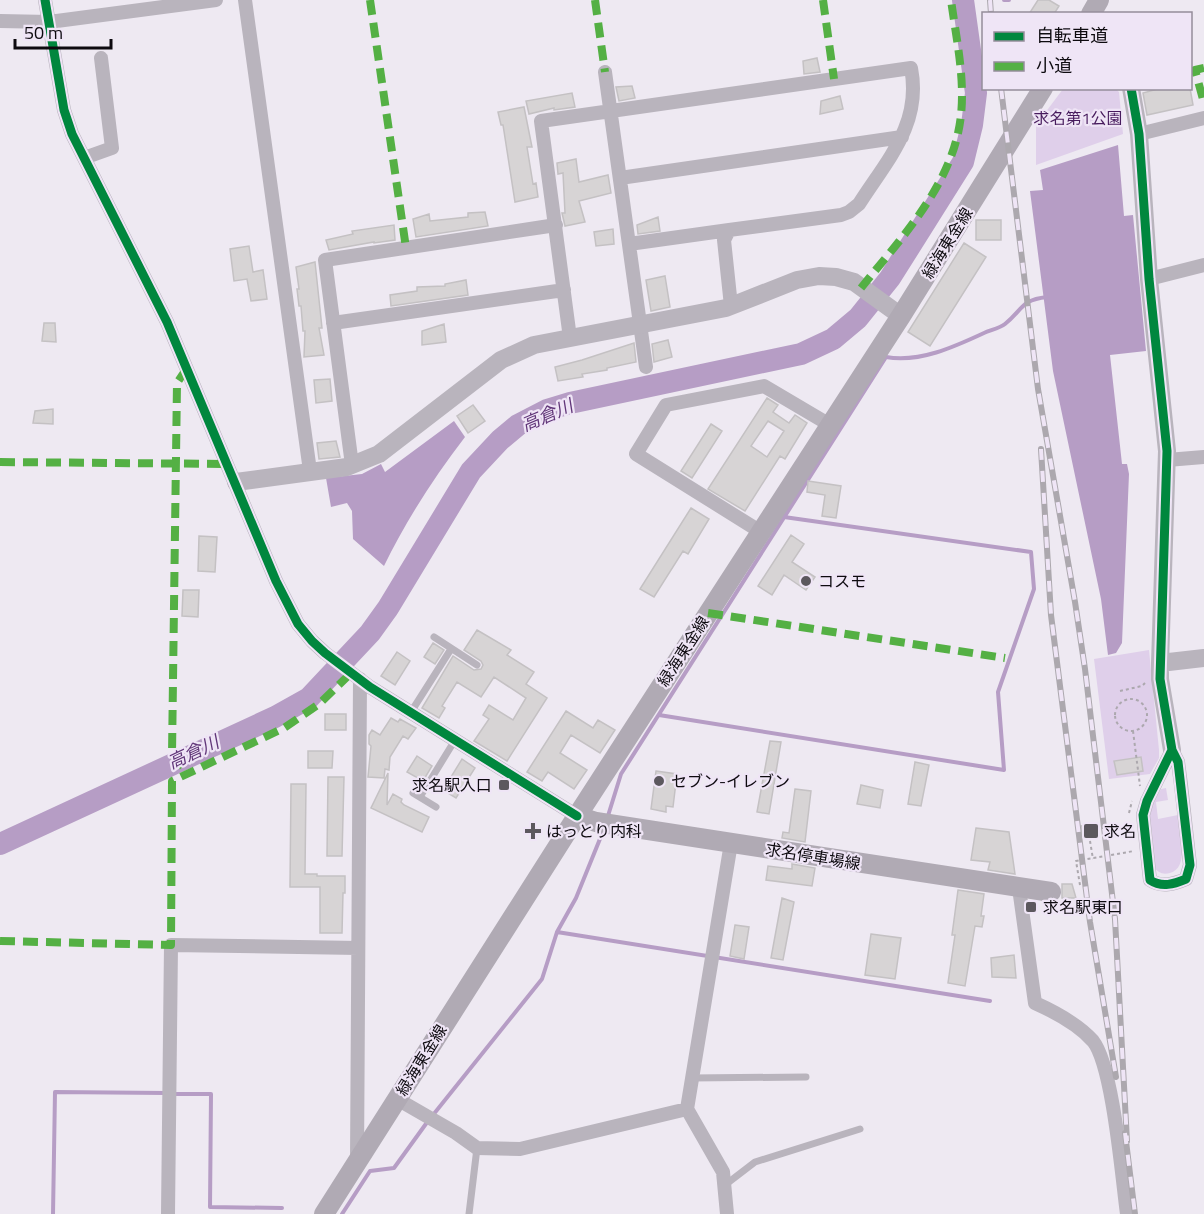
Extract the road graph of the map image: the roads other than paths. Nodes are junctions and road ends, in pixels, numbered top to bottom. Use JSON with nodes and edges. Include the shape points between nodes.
{"nodes":[{"id":1,"x":45,"y":0,"type":"edge"},
{"id":2,"x":216,"y":0,"type":"edge"},
{"id":3,"x":245,"y":0,"type":"edge"},
{"id":4,"x":0,"y":21,"type":"edge"},
{"id":5,"x":48,"y":22,"type":"junction"},
{"id":6,"x":101,"y":58,"type":"dead end"},
{"id":7,"x":605,"y":72,"type":"dead end"},
{"id":8,"x":1042,"y":90,"type":"edge"},
{"id":9,"x":1131,"y":90,"type":"edge"},
{"id":10,"x":610,"y":111,"type":"junction"},
{"id":11,"x":1204,"y":118,"type":"edge"},
{"id":12,"x":1139,"y":134,"type":"junction"},
{"id":13,"x":902,"y":137,"type":"junction"},
{"id":14,"x":84,"y":158,"type":"junction"},
{"id":15,"x":620,"y":178,"type":"junction"},
{"id":16,"x":556,"y":225,"type":"junction"},
{"id":17,"x":729,"y":230,"type":"junction"},
{"id":18,"x":629,"y":244,"type":"junction"},
{"id":19,"x":1204,"y":265,"type":"edge"},
{"id":20,"x":1149,"y":279,"type":"junction"},
{"id":21,"x":564,"y":290,"type":"junction"},
{"id":22,"x":731,"y":306,"type":"junction"},
{"id":23,"x":895,"y":311,"type":"junction"},
{"id":24,"x":333,"y":323,"type":"junction"},
{"id":25,"x":640,"y":324,"type":"junction"},
{"id":26,"x":570,"y":338,"type":"junction"},
{"id":27,"x":646,"y":367,"type":"dead end"},
{"id":28,"x":830,"y":426,"type":"junction"},
{"id":29,"x":1204,"y":457,"type":"edge"},
{"id":30,"x":1167,"y":460,"type":"junction"},
{"id":31,"x":352,"y":465,"type":"junction"},
{"id":32,"x":309,"y":471,"type":"junction"},
{"id":33,"x":236,"y":482,"type":"junction"},
{"id":34,"x":761,"y":532,"type":"junction"},
{"id":35,"x":434,"y":637,"type":"dead end"},
{"id":36,"x":451,"y":649,"type":"junction"},
{"id":37,"x":1204,"y":658,"type":"edge"},
{"id":38,"x":1160,"y":663,"type":"junction"},
{"id":39,"x":477,"y":665,"type":"dead end"},
{"id":40,"x":360,"y":679,"type":"junction"},
{"id":41,"x":411,"y":712,"type":"junction"},
{"id":42,"x":455,"y":740,"type":"junction"},
{"id":43,"x":1172,"y":750,"type":"junction"},
{"id":44,"x":436,"y":807,"type":"dead end"},
{"id":45,"x":577,"y":816,"type":"junction"},
{"id":46,"x":731,"y":843,"type":"junction"},
{"id":47,"x":1019,"y":888,"type":"junction"},
{"id":48,"x":1051,"y":892,"type":"dead end"},
{"id":49,"x":358,"y":948,"type":"junction"},
{"id":50,"x":806,"y":1077,"type":"dead end"},
{"id":51,"x":691,"y":1078,"type":"junction"},
{"id":52,"x":397,"y":1099,"type":"junction"},
{"id":53,"x":687,"y":1109,"type":"junction"},
{"id":54,"x":860,"y":1129,"type":"dead end"},
{"id":55,"x":477,"y":1148,"type":"junction"},
{"id":56,"x":357,"y":1163,"type":"junction"},
{"id":57,"x":725,"y":1185,"type":"junction"},
{"id":58,"x":168,"y":1214,"type":"edge"},
{"id":59,"x":324,"y":1214,"type":"edge"},
{"id":60,"x":469,"y":1214,"type":"edge"},
{"id":61,"x":727,"y":1214,"type":"edge"},
{"id":62,"x":1127,"y":1214,"type":"edge"}],
"edges":[{"from":1,"to":5,"type":"street"},
{"from":2,"to":5,"type":"street"},
{"from":3,"to":32,"type":"street"},
{"from":4,"to":5,"type":"street"},
{"from":5,"to":14,"type":"street","via":[[64,110]]},
{"from":6,"to":14,"type":"street","via":[[112,148]]},
{"from":7,"to":10,"type":"street"},
{"from":8,"to":23,"type":"main road","name":"緑海東金線"},
{"from":9,"to":12,"type":"street"},
{"from":10,"to":13,"type":"street","via":[[911,68],[915,84],[913,107]]},
{"from":10,"to":15,"type":"street"},
{"from":10,"to":16,"type":"street","via":[[541,121]]},
{"from":11,"to":12,"type":"street"},
{"from":12,"to":20,"type":"street"},
{"from":13,"to":15,"type":"street"},
{"from":13,"to":17,"type":"street","via":[[859,204],[849,212]]},
{"from":14,"to":33,"type":"street","via":[[167,322]]},
{"from":15,"to":18,"type":"street"},
{"from":16,"to":21,"type":"street"},
{"from":16,"to":24,"type":"street","via":[[324,260]]},
{"from":17,"to":18,"type":"street"},
{"from":17,"to":22,"type":"street","via":[[724,240]]},
{"from":18,"to":25,"type":"street"},
{"from":19,"to":20,"type":"street"},
{"from":20,"to":30,"type":"street"},
{"from":21,"to":24,"type":"street"},
{"from":21,"to":26,"type":"street"},
{"from":22,"to":23,"type":"street","via":[[797,280],[819,276],[854,282]]},
{"from":22,"to":25,"type":"street"},
{"from":23,"to":28,"type":"main road","name":"緑海東金線"},
{"from":24,"to":31,"type":"street"},
{"from":25,"to":26,"type":"street"},
{"from":25,"to":27,"type":"street"},
{"from":26,"to":31,"type":"street","via":[[534,345],[501,360],[379,454]]},
{"from":28,"to":34,"type":"main road","name":"緑海東金線"},
{"from":28,"to":34,"type":"street","via":[[764,386],[666,405],[636,454]]},
{"from":29,"to":30,"type":"street"},
{"from":30,"to":38,"type":"street"},
{"from":31,"to":32,"type":"street"},
{"from":32,"to":33,"type":"street"},
{"from":33,"to":40,"type":"street","via":[[298,624],[325,653]]},
{"from":34,"to":45,"type":"main road","name":"緑海東金線"},
{"from":35,"to":36,"type":"lane"},
{"from":36,"to":39,"type":"lane"},
{"from":36,"to":41,"type":"lane"},
{"from":37,"to":38,"type":"street"},
{"from":38,"to":43,"type":"street"},
{"from":40,"to":41,"type":"street"},
{"from":40,"to":49,"type":"street"},
{"from":41,"to":42,"type":"street"},
{"from":42,"to":44,"type":"lane","via":[[417,795]]},
{"from":42,"to":45,"type":"street"},
{"from":43,"to":43,"type":"street","via":[[1178,762],[1190,865],[1186,879],[1157,884],[1150,880],[1143,815]]},
{"from":45,"to":46,"type":"main road","name":"求名停車場線"},
{"from":45,"to":52,"type":"main road","name":"緑海東金線"},
{"from":46,"to":47,"type":"main road","name":"求名停車場線"},
{"from":46,"to":51,"type":"street"},
{"from":47,"to":48,"type":"main road","name":"求名停車場線"},
{"from":47,"to":62,"type":"street","via":[[1035,1003],[1080,1030],[1104,1061]]},
{"from":49,"to":56,"type":"street"},
{"from":49,"to":58,"type":"street","via":[[171,945]]},
{"from":50,"to":51,"type":"lane"},
{"from":51,"to":53,"type":"street"},
{"from":52,"to":55,"type":"street"},
{"from":52,"to":56,"type":"main road","name":"緑海東金線"},
{"from":53,"to":55,"type":"street","via":[[520,1149]]},
{"from":53,"to":57,"type":"street","via":[[723,1172]]},
{"from":54,"to":57,"type":"lane","via":[[755,1162]]},
{"from":55,"to":60,"type":"lane"},
{"from":56,"to":59,"type":"main road","name":"緑海東金線"},
{"from":57,"to":61,"type":"street"}]}
